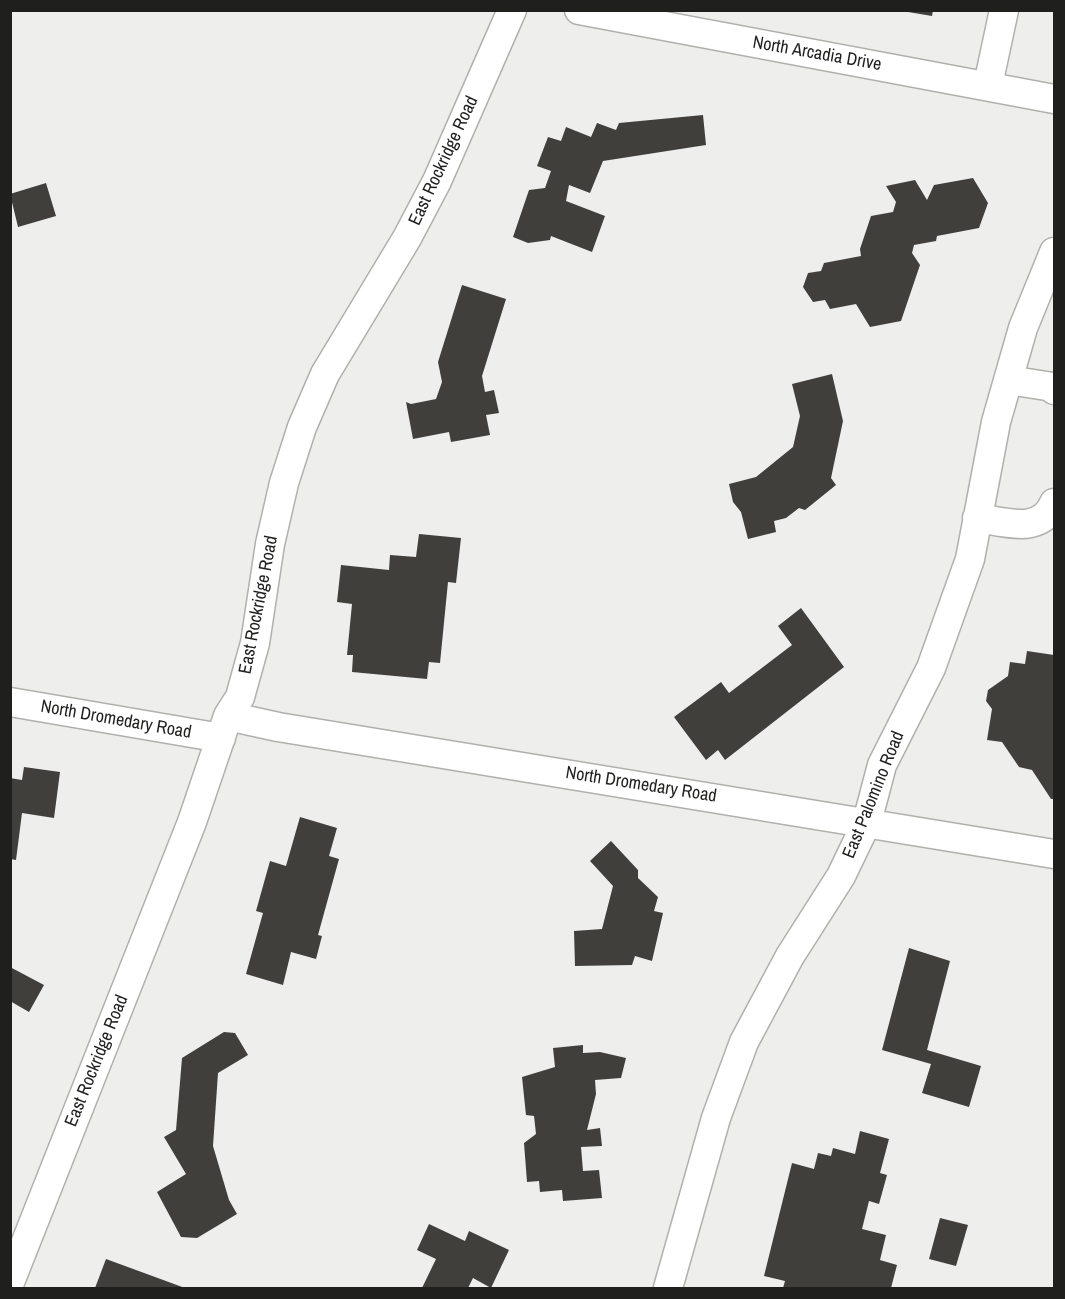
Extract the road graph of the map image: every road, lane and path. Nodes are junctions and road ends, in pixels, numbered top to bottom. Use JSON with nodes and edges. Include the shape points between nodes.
{"nodes":[{"id":1,"x":512,"y":10,"type":"edge"},
{"id":2,"x":579,"y":10,"type":"edge"},
{"id":3,"x":1004,"y":10,"type":"edge"},
{"id":4,"x":988,"y":85,"type":"junction"},
{"id":5,"x":1054,"y":99,"type":"edge"},
{"id":6,"x":1054,"y":252,"type":"edge"},
{"id":7,"x":1008,"y":380,"type":"junction"},
{"id":8,"x":1054,"y":390,"type":"edge"},
{"id":9,"x":1054,"y":504,"type":"edge"},
{"id":10,"x":977,"y":518,"type":"junction"},
{"id":11,"x":10,"y":702,"type":"edge"},
{"id":12,"x":224,"y":727,"type":"junction"},
{"id":13,"x":867,"y":822,"type":"junction"},
{"id":14,"x":1054,"y":854,"type":"edge"},
{"id":15,"x":10,"y":1282,"type":"edge"},
{"id":16,"x":668,"y":1288,"type":"edge"}],
"edges":[{"from":1,"to":12,"type":"street","name":"East Rockridge Road","via":[[438,181],[326,374],[302,427],[275,523],[255,643],[240,697]]},
{"from":2,"to":4,"type":"street","name":"North Arcadia Drive"},
{"from":3,"to":4,"type":"street"},
{"from":4,"to":5,"type":"street","name":"North Arcadia Drive"},
{"from":6,"to":7,"type":"street","name":"East Palomino Road","via":[[1023,328]]},
{"from":7,"to":8,"type":"street"},
{"from":7,"to":10,"type":"street","name":"East Palomino Road"},
{"from":9,"to":10,"type":"street","via":[[1039,522],[1026,525]]},
{"from":10,"to":13,"type":"street","name":"East Palomino Road","via":[[970,559],[931,668],[882,765]]},
{"from":11,"to":12,"type":"street","name":"North Dromedary Road"},
{"from":12,"to":13,"type":"street","name":"North Dromedary Road","via":[[290,729]]},
{"from":12,"to":15,"type":"street","name":"East Rockridge Road","via":[[192,822]]},
{"from":13,"to":14,"type":"street","name":"North Dromedary Road"},
{"from":13,"to":16,"type":"street","name":"East Palomino Road","via":[[841,876],[789,956],[744,1042],[716,1118]]}]}
